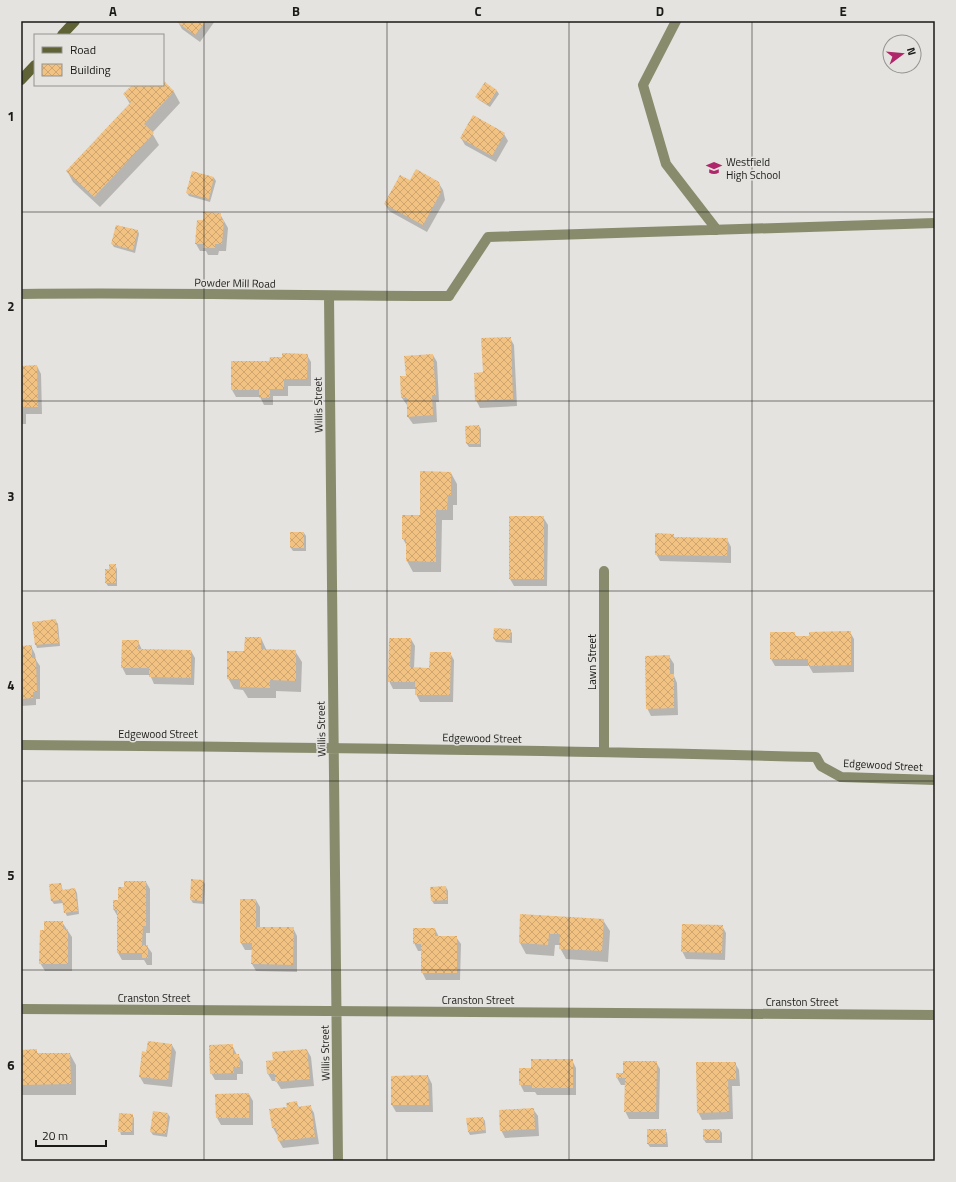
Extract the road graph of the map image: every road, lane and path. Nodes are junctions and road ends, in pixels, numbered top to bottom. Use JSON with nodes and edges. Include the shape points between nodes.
{"nodes":[{"id":1,"x":75,"y":21,"type":"edge"},
{"id":2,"x":676,"y":21,"type":"edge"},
{"id":3,"x":63,"y":34,"type":"edge"},
{"id":4,"x":34,"y":66,"type":"edge"},
{"id":5,"x":22,"y":77,"type":"edge"},
{"id":6,"x":935,"y":223,"type":"edge"},
{"id":7,"x":717,"y":230,"type":"junction"},
{"id":8,"x":21,"y":294,"type":"edge"},
{"id":9,"x":329,"y":296,"type":"junction"},
{"id":10,"x":604,"y":571,"type":"dead end"},
{"id":11,"x":21,"y":744,"type":"edge"},
{"id":12,"x":333,"y":747,"type":"junction"},
{"id":13,"x":604,"y":752,"type":"junction"},
{"id":14,"x":935,"y":780,"type":"edge"},
{"id":15,"x":21,"y":1009,"type":"edge"},
{"id":16,"x":336,"y":1012,"type":"junction"},
{"id":17,"x":935,"y":1015,"type":"edge"},
{"id":18,"x":338,"y":1161,"type":"edge"}],
"edges":[{"from":1,"to":3,"type":"main road"},
{"from":2,"to":7,"type":"street","via":[[643,85],[666,164]]},
{"from":4,"to":5,"type":"main road"},
{"from":6,"to":7,"type":"street"},
{"from":7,"to":9,"type":"street","name":"Powder Mill Road","via":[[488,237],[449,296]]},
{"from":8,"to":9,"type":"street","name":"Powder Mill Road"},
{"from":9,"to":12,"type":"street","name":"Willis Street"},
{"from":10,"to":13,"type":"street","name":"Lawn Street"},
{"from":11,"to":12,"type":"street","name":"Edgewood Street"},
{"from":12,"to":13,"type":"street","name":"Edgewood Street"},
{"from":12,"to":16,"type":"street","name":"Willis Street"},
{"from":13,"to":14,"type":"street","name":"Edgewood Street","via":[[816,757],[821,766],[841,777]]},
{"from":15,"to":16,"type":"street","name":"Cranston Street"},
{"from":16,"to":17,"type":"street","name":"Cranston Street"},
{"from":16,"to":18,"type":"street","name":"Willis Street"}]}
